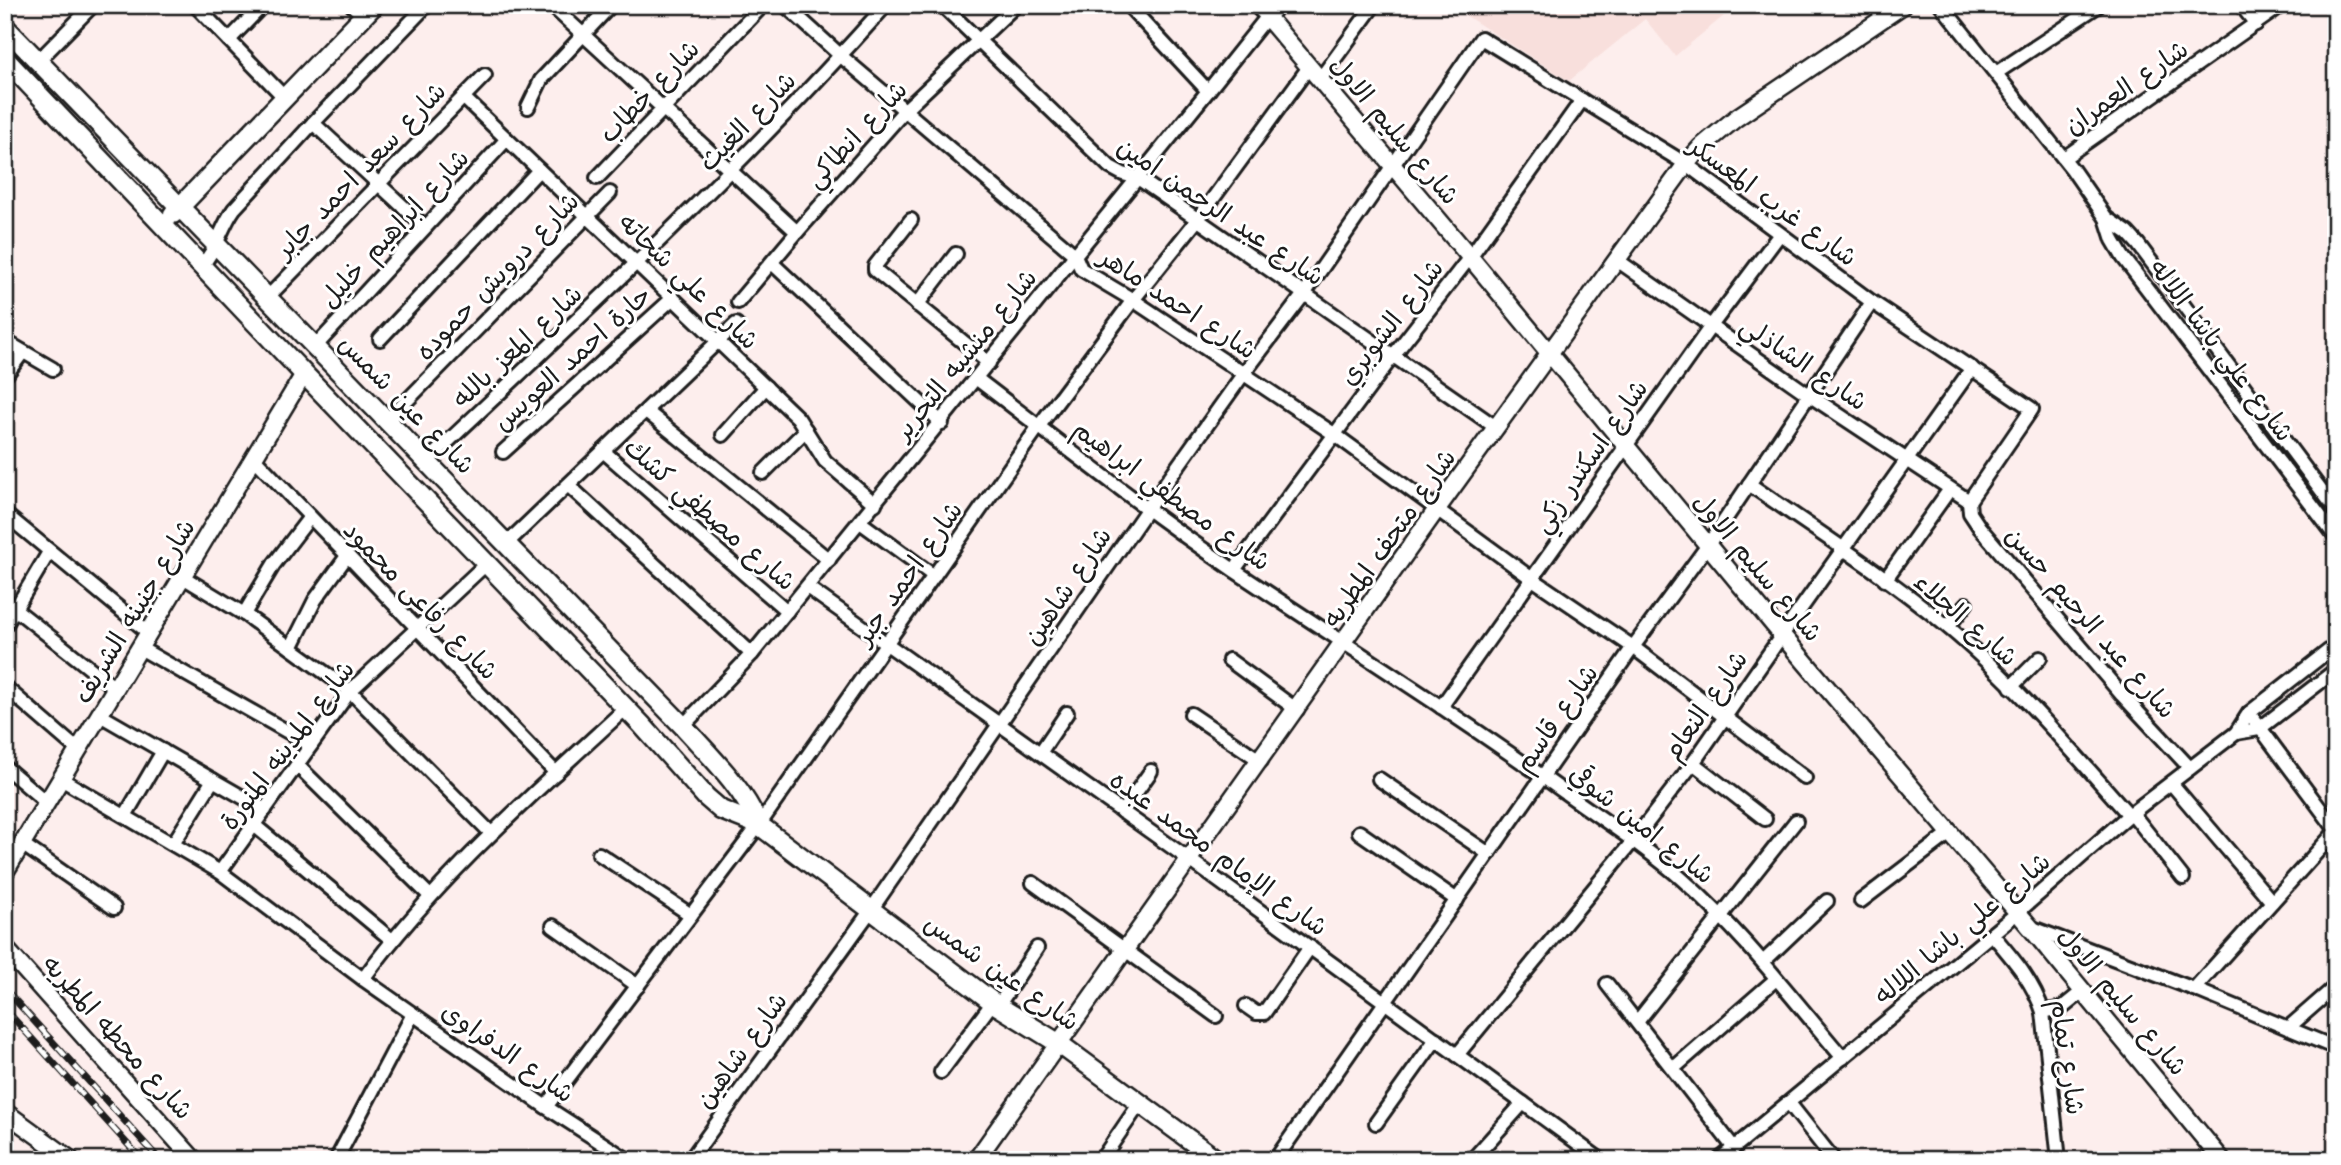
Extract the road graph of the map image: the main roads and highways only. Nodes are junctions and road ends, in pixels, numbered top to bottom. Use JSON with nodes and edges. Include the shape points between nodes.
{"nodes":[{"id":1,"x":363,"y":9,"type":"edge"},
{"id":2,"x":5,"y":27,"type":"edge"},
{"id":3,"x":5,"y":60,"type":"edge"},
{"id":4,"x":180,"y":207,"type":"junction"},
{"id":5,"x":163,"y":224,"type":"junction"},
{"id":6,"x":758,"y":825,"type":"junction"},
{"id":7,"x":1217,"y":1160,"type":"edge"}],
"edges":[{"from":1,"to":4,"type":"main road"},
{"from":2,"to":4,"type":"main road","name":"شارع عين شمس"},
{"from":3,"to":5,"type":"main road","name":"شارع عين شمس"},
{"from":4,"to":5,"type":"main road"},
{"from":4,"to":6,"type":"main road","name":"شارع عين شمس","via":[[683,726],[742,793]]},
{"from":5,"to":6,"type":"main road","name":"شارع عين شمس","via":[[706,797],[721,810]]},
{"from":6,"to":7,"type":"main road","name":"شارع عين شمس","via":[[996,1004],[1058,1043]]}]}
